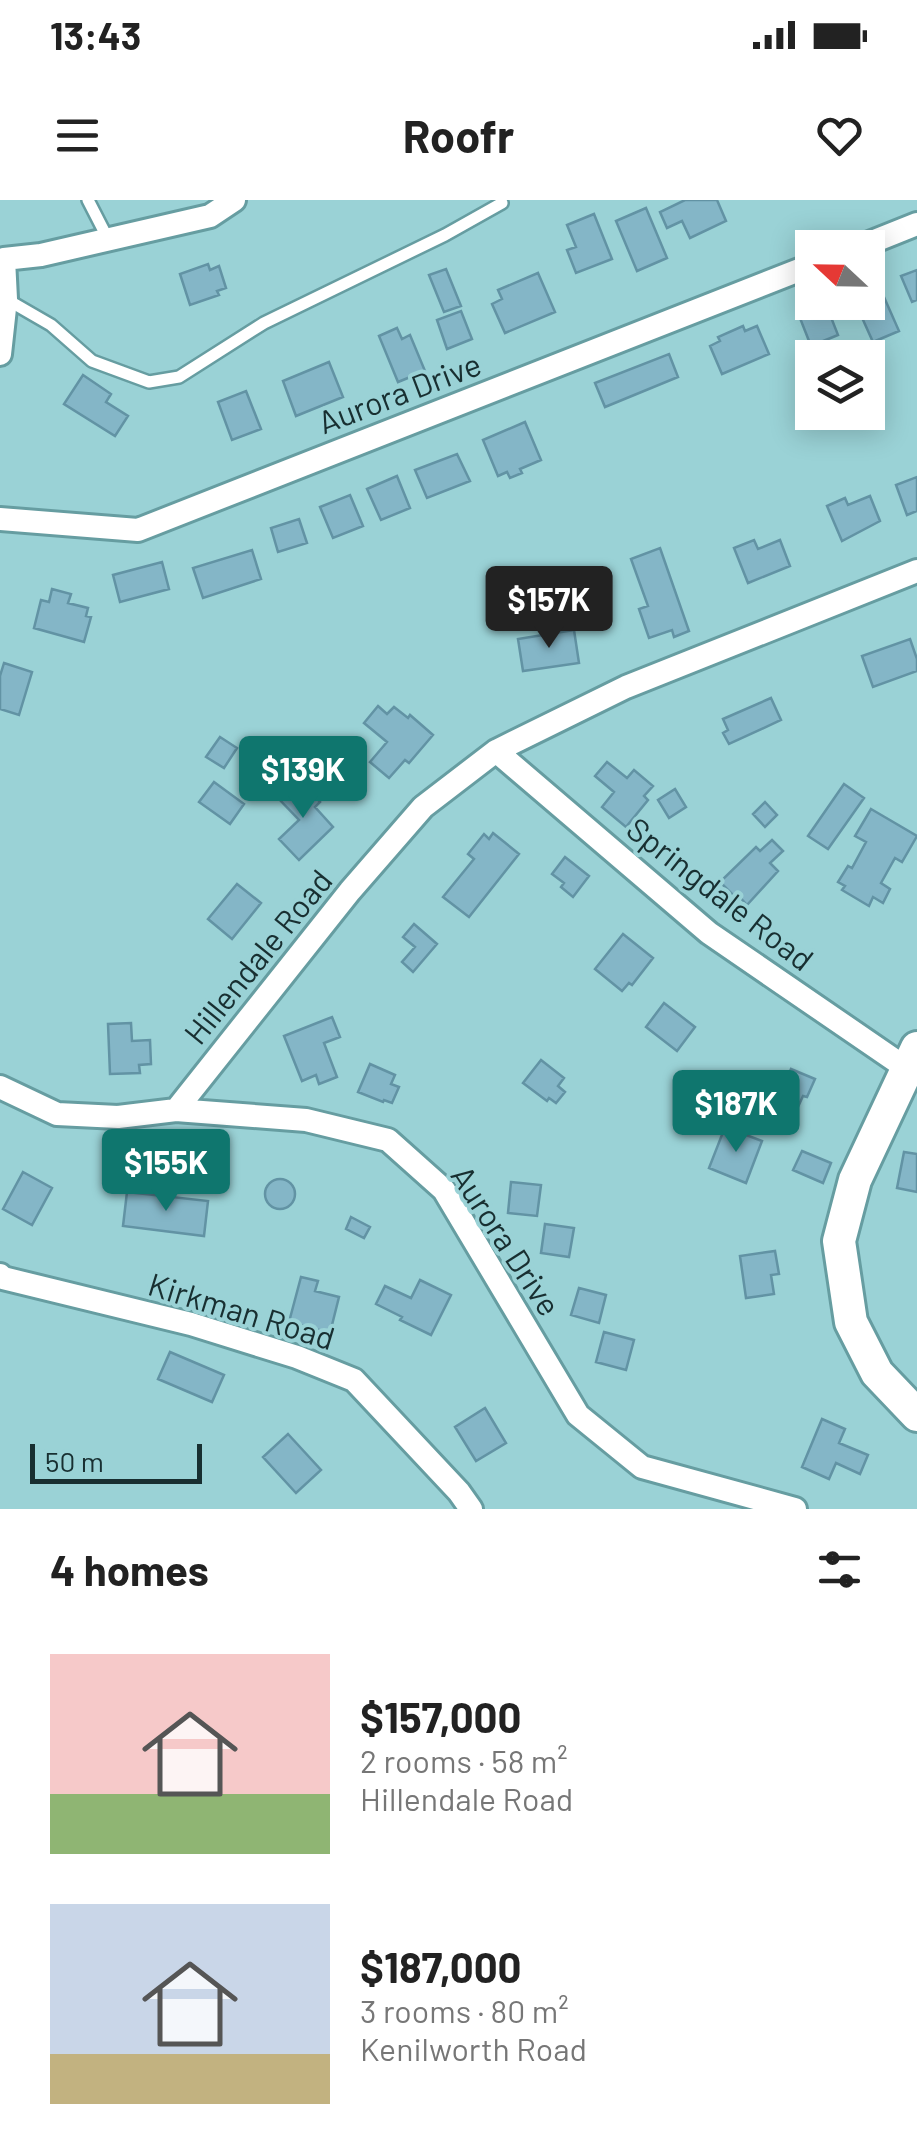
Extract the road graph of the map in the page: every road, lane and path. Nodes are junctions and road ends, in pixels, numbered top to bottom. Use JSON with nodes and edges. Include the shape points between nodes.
{"nodes":[{"id":1,"x":88,"y":200,"type":"edge"},
{"id":2,"x":234,"y":200,"type":"edge"},
{"id":3,"x":502,"y":203,"type":"dead end"},
{"id":4,"x":917,"y":224,"type":"edge"},
{"id":5,"x":885,"y":237,"type":"edge"},
{"id":6,"x":108,"y":240,"type":"junction"},
{"id":7,"x":2,"y":258,"type":"edge"},
{"id":8,"x":795,"y":272,"type":"edge"},
{"id":9,"x":6,"y":299,"type":"junction"},
{"id":10,"x":0,"y":354,"type":"edge"},
{"id":11,"x":0,"y":520,"type":"edge"},
{"id":12,"x":917,"y":571,"type":"edge"},
{"id":13,"x":496,"y":751,"type":"junction"},
{"id":14,"x":913,"y":1062,"type":"edge"},
{"id":15,"x":0,"y":1088,"type":"edge"},
{"id":16,"x":176,"y":1110,"type":"junction"},
{"id":17,"x":0,"y":1275,"type":"edge"},
{"id":18,"x":917,"y":1415,"type":"edge"},
{"id":19,"x":470,"y":1509,"type":"edge"},
{"id":20,"x":795,"y":1509,"type":"edge"}],
"edges":[{"from":1,"to":6,"type":"lane"},
{"from":2,"to":6,"type":"street","via":[[210,216]]},
{"from":3,"to":9,"type":"lane","via":[[264,323],[179,377],[149,382],[92,361]]},
{"from":4,"to":5,"type":"street"},
{"from":6,"to":7,"type":"street"},
{"from":7,"to":9,"type":"street"},
{"from":8,"to":11,"type":"street","name":"Aurora Drive","via":[[138,530]]},
{"from":9,"to":10,"type":"street"},
{"from":12,"to":13,"type":"street","name":"Hillendale Road","via":[[626,687]]},
{"from":13,"to":14,"type":"street","name":"Springdale Road","via":[[708,933]]},
{"from":13,"to":16,"type":"street","name":"Hillendale Road","via":[[423,808]]},
{"from":14,"to":18,"type":"street","via":[[855,1180],[840,1241],[851,1322],[877,1372]]},
{"from":15,"to":16,"type":"street","name":"Aurora Drive","via":[[57,1114],[118,1117]]},
{"from":16,"to":20,"type":"street","name":"Aurora Drive","via":[[306,1120],[388,1140],[444,1190],[578,1415],[642,1467]]},
{"from":17,"to":19,"type":"street","name":"Kirkman Road","via":[[191,1324],[354,1380]]}]}
